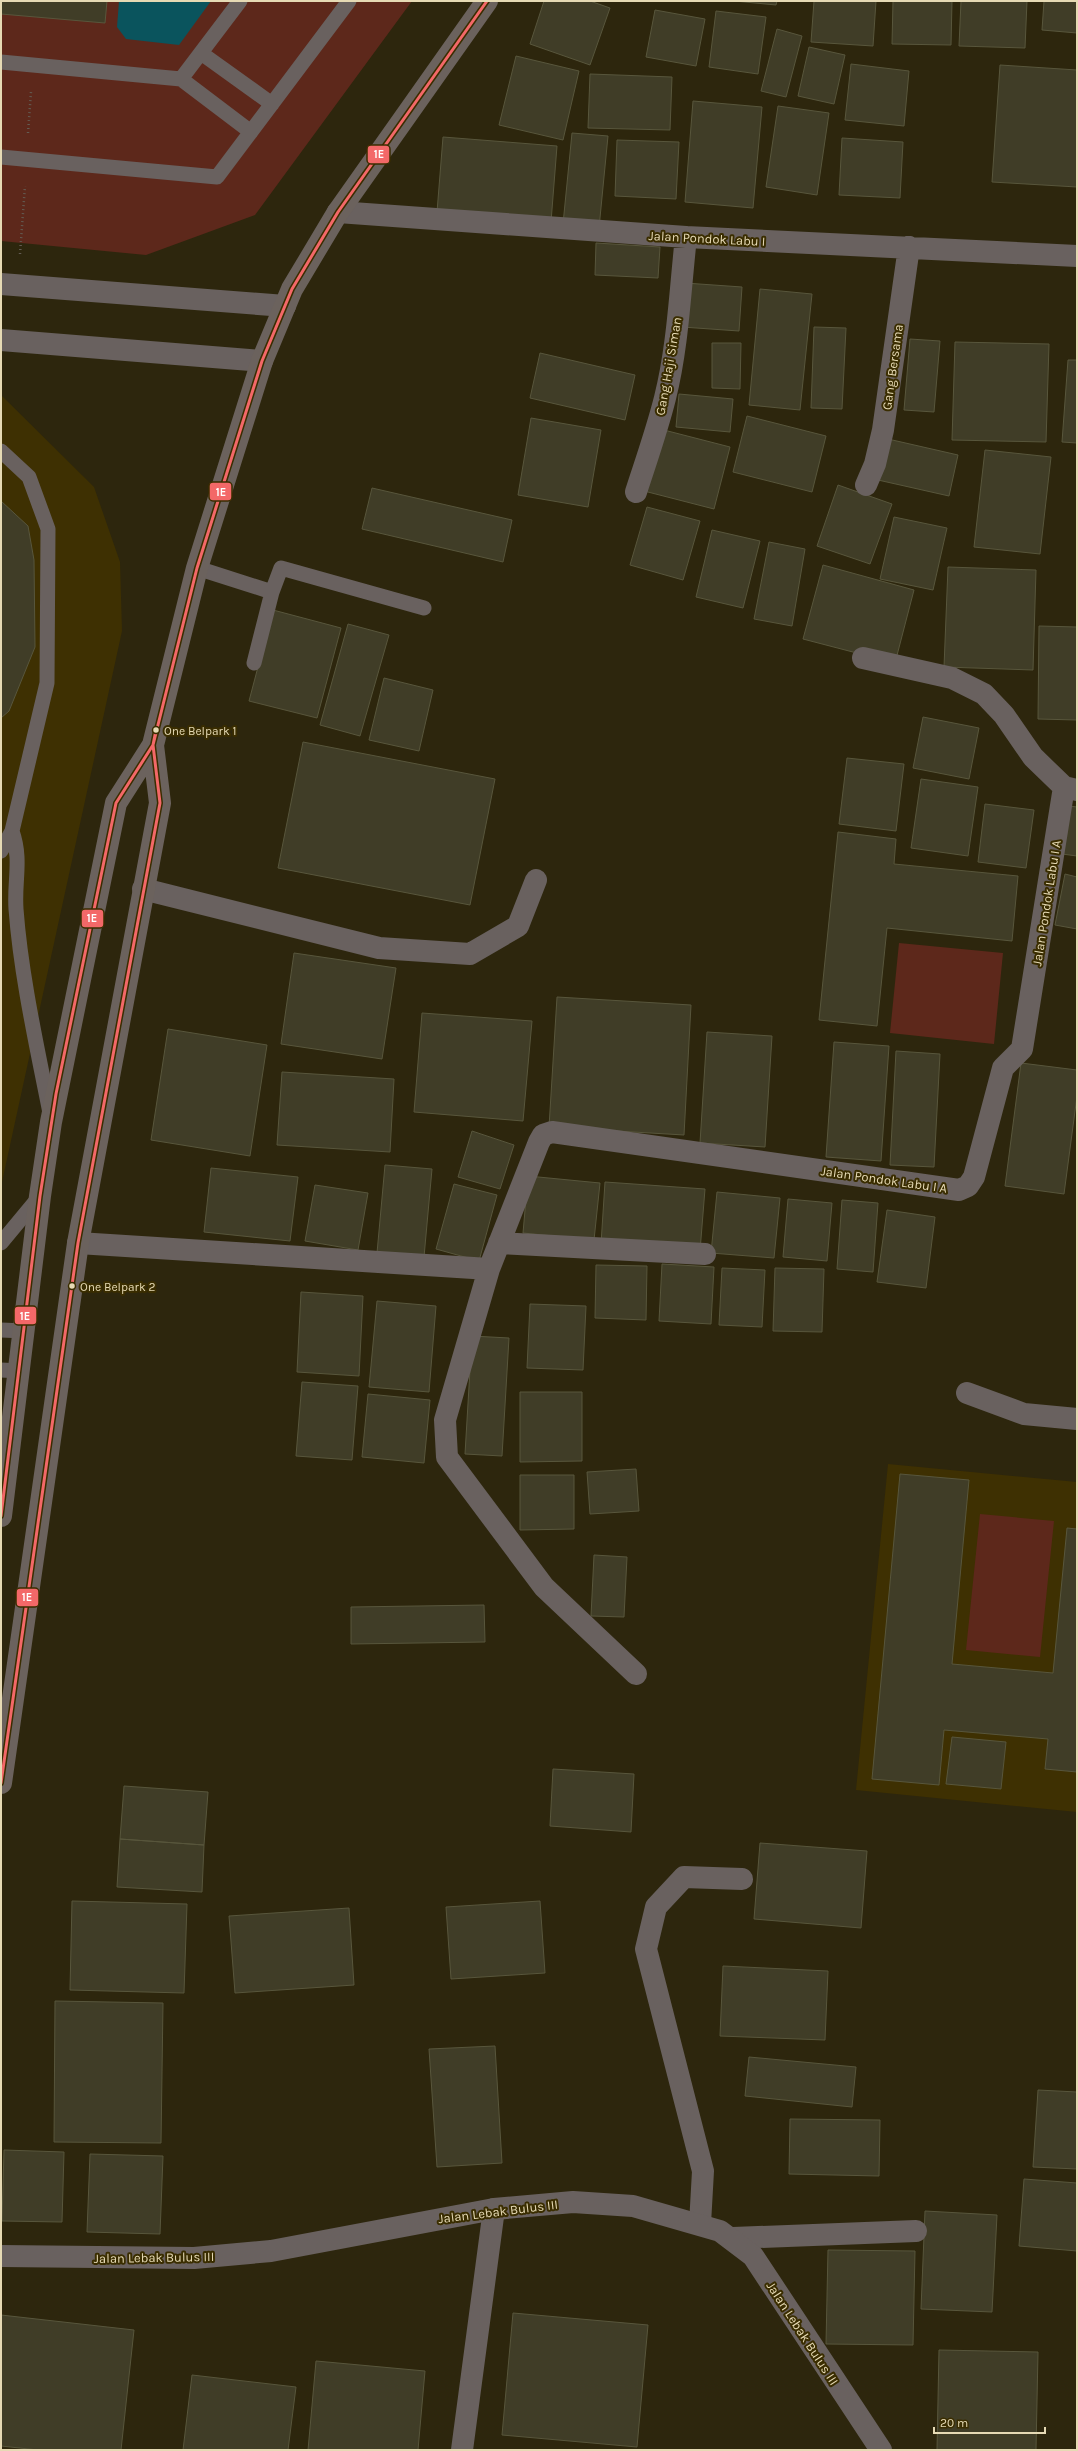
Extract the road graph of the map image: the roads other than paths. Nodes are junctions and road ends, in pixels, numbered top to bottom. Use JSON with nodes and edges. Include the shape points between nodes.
{"nodes":[{"id":1,"x":240,"y":1,"type":"edge"},
{"id":2,"x":349,"y":1,"type":"edge"},
{"id":3,"x":487,"y":1,"type":"edge"},
{"id":4,"x":201,"y":53,"type":"junction"},
{"id":5,"x":1,"y":62,"type":"edge"},
{"id":6,"x":181,"y":79,"type":"junction"},
{"id":7,"x":272,"y":104,"type":"junction"},
{"id":8,"x":251,"y":132,"type":"junction"},
{"id":9,"x":1,"y":157,"type":"edge"},
{"id":10,"x":338,"y":212,"type":"junction"},
{"id":11,"x":686,"y":237,"type":"junction"},
{"id":12,"x":909,"y":247,"type":"junction"},
{"id":13,"x":1077,"y":256,"type":"edge"},
{"id":14,"x":1,"y":284,"type":"edge"},
{"id":15,"x":285,"y":306,"type":"junction"},
{"id":16,"x":1,"y":340,"type":"edge"},
{"id":17,"x":262,"y":362,"type":"junction"},
{"id":18,"x":1,"y":451,"type":"edge"},
{"id":19,"x":866,"y":485,"type":"dead end"},
{"id":20,"x":636,"y":492,"type":"dead end"},
{"id":21,"x":198,"y":568,"type":"junction"},
{"id":22,"x":272,"y":592,"type":"junction"},
{"id":23,"x":424,"y":608,"type":"dead end"},
{"id":24,"x":863,"y":658,"type":"dead end"},
{"id":25,"x":254,"y":663,"type":"dead end"},
{"id":26,"x":153,"y":745,"type":"junction"},
{"id":27,"x":1071,"y":789,"type":"edge"},
{"id":28,"x":12,"y":831,"type":"junction"},
{"id":29,"x":1,"y":851,"type":"edge"},
{"id":30,"x":536,"y":880,"type":"dead end"},
{"id":31,"x":143,"y":889,"type":"junction"},
{"id":32,"x":51,"y":1122,"type":"junction"},
{"id":33,"x":40,"y":1196,"type":"junction"},
{"id":34,"x":1,"y":1243,"type":"edge"},
{"id":35,"x":78,"y":1243,"type":"junction"},
{"id":36,"x":499,"y":1243,"type":"junction"},
{"id":37,"x":705,"y":1254,"type":"dead end"},
{"id":38,"x":490,"y":1269,"type":"junction"},
{"id":39,"x":1,"y":1330,"type":"edge"},
{"id":40,"x":25,"y":1331,"type":"junction"},
{"id":41,"x":11,"y":1371,"type":"edge"},
{"id":42,"x":967,"y":1393,"type":"dead end"},
{"id":43,"x":1077,"y":1419,"type":"edge"},
{"id":44,"x":1,"y":1516,"type":"edge"},
{"id":45,"x":636,"y":1674,"type":"dead end"},
{"id":46,"x":1,"y":1783,"type":"edge"},
{"id":47,"x":742,"y":1879,"type":"dead end"},
{"id":48,"x":494,"y":2209,"type":"junction"},
{"id":49,"x":700,"y":2224,"type":"junction"},
{"id":50,"x":916,"y":2231,"type":"dead end"},
{"id":51,"x":733,"y":2238,"type":"junction"},
{"id":52,"x":1,"y":2256,"type":"edge"},
{"id":53,"x":462,"y":2450,"type":"edge"},
{"id":54,"x":881,"y":2450,"type":"edge"}],
"edges":[{"from":1,"to":4,"type":"lane"},
{"from":2,"to":7,"type":"lane"},
{"from":3,"to":10,"type":"main road"},
{"from":4,"to":6,"type":"lane"},
{"from":4,"to":7,"type":"lane"},
{"from":5,"to":6,"type":"lane"},
{"from":6,"to":8,"type":"lane"},
{"from":7,"to":8,"type":"lane"},
{"from":8,"to":9,"type":"lane","via":[[217,177]]},
{"from":10,"to":11,"type":"street","name":"Jalan Pondok Labu I"},
{"from":10,"to":15,"type":"main road","via":[[292,289]]},
{"from":11,"to":12,"type":"street","name":"Jalan Pondok Labu I"},
{"from":11,"to":20,"type":"street","name":"Gang Haji Siman","via":[[674,351],[665,397]]},
{"from":12,"to":13,"type":"street","name":"Jalan Pondok Labu I"},
{"from":12,"to":19,"type":"street","name":"Gang Bersama","via":[[882,430],[875,464]]},
{"from":14,"to":15,"type":"street"},
{"from":15,"to":17,"type":"main road"},
{"from":16,"to":17,"type":"street"},
{"from":17,"to":21,"type":"main road"},
{"from":18,"to":28,"type":"lane","via":[[29,477],[48,529],[47,682]]},
{"from":21,"to":22,"type":"lane"},
{"from":21,"to":26,"type":"main road"},
{"from":22,"to":23,"type":"lane","via":[[281,568]]},
{"from":22,"to":25,"type":"lane"},
{"from":24,"to":27,"type":"street","via":[[952,678],[984,694],[1004,715],[1033,757]]},
{"from":26,"to":31,"type":"main road","via":[[160,803]]},
{"from":26,"to":32,"type":"main road","via":[[116,803]]},
{"from":27,"to":36,"type":"street","name":"Jalan Pondok Labu I A","via":[[1022,1050],[1002,1068],[974,1176],[968,1186],[959,1190],[552,1132],[543,1134],[539,1142]]},
{"from":28,"to":29,"type":"lane"},
{"from":28,"to":32,"type":"lane","via":[[18,848],[17,916]]},
{"from":30,"to":31,"type":"street","via":[[518,926],[470,954],[379,948]]},
{"from":31,"to":35,"type":"main road"},
{"from":32,"to":33,"type":"main road"},
{"from":33,"to":34,"type":"lane"},
{"from":33,"to":40,"type":"main road"},
{"from":35,"to":38,"type":"street"},
{"from":35,"to":46,"type":"main road"},
{"from":36,"to":37,"type":"street"},
{"from":36,"to":38,"type":"street","name":"Jalan Pondok Labu I A"},
{"from":38,"to":45,"type":"street","name":"Jalan Pondok Labu I A","via":[[445,1420],[447,1457],[544,1587]]},
{"from":39,"to":40,"type":"lane"},
{"from":40,"to":41,"type":"main road"},
{"from":41,"to":44,"type":"main road"},
{"from":42,"to":43,"type":"street","via":[[1024,1414]]},
{"from":47,"to":49,"type":"street","via":[[684,1877],[656,1907],[646,1949],[703,2171]]},
{"from":48,"to":49,"type":"street","name":"Jalan Lebak Bulus III","via":[[573,2202],[633,2206]]},
{"from":48,"to":52,"type":"street","name":"Jalan Lebak Bulus III","via":[[271,2250],[194,2258]]},
{"from":48,"to":53,"type":"street"},
{"from":49,"to":51,"type":"street","name":"Jalan Lebak Bulus III"},
{"from":50,"to":51,"type":"street"},
{"from":51,"to":54,"type":"street","name":"Jalan Lebak Bulus III","via":[[753,2256]]}]}
